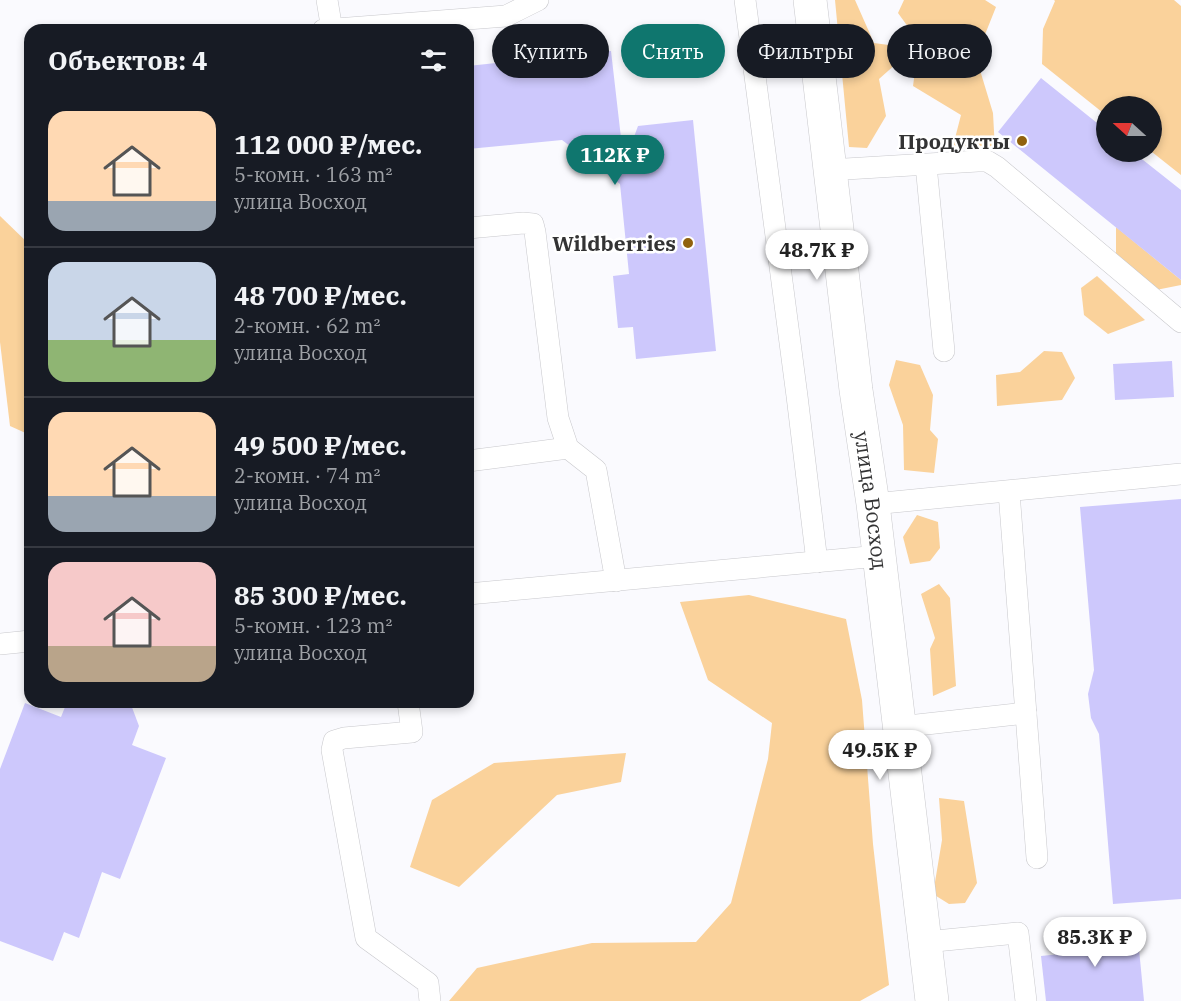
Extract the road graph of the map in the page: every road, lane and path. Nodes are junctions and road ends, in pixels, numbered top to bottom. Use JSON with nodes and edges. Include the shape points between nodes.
{"nodes":[{"id":1,"x":327,"y":0,"type":"edge"},
{"id":2,"x":538,"y":0,"type":"edge"},
{"id":3,"x":745,"y":0,"type":"edge"},
{"id":4,"x":810,"y":0,"type":"edge"},
{"id":5,"x":329,"y":24,"type":"edge"},
{"id":6,"x":405,"y":24,"type":"edge"},
{"id":7,"x":926,"y":165,"type":"junction"},
{"id":8,"x":829,"y":170,"type":"junction"},
{"id":9,"x":474,"y":227,"type":"edge"},
{"id":10,"x":1181,"y":322,"type":"edge"},
{"id":11,"x":944,"y":351,"type":"dead end"},
{"id":12,"x":568,"y":448,"type":"junction"},
{"id":13,"x":474,"y":460,"type":"edge"},
{"id":14,"x":1181,"y":474,"type":"edge"},
{"id":15,"x":1009,"y":492,"type":"junction"},
{"id":16,"x":873,"y":504,"type":"junction"},
{"id":17,"x":879,"y":556,"type":"junction"},
{"id":18,"x":817,"y":562,"type":"junction"},
{"id":19,"x":616,"y":581,"type":"junction"},
{"id":20,"x":474,"y":593,"type":"edge"},
{"id":21,"x":24,"y":642,"type":"edge"},
{"id":22,"x":0,"y":644,"type":"edge"},
{"id":23,"x":409,"y":708,"type":"edge"},
{"id":24,"x":1026,"y":713,"type":"junction"},
{"id":25,"x":899,"y":727,"type":"junction"},
{"id":26,"x":1036,"y":858,"type":"dead end"},
{"id":27,"x":925,"y":942,"type":"junction"},
{"id":28,"x":430,"y":1001,"type":"edge"},
{"id":29,"x":932,"y":1001,"type":"edge"},
{"id":30,"x":1026,"y":1001,"type":"edge"}],
"edges":[{"from":1,"to":5,"type":"lane"},
{"from":2,"to":6,"type":"lane","via":[[506,16]]},
{"from":3,"to":18,"type":"lane"},
{"from":4,"to":8,"type":"street","name":"улица Восход"},
{"from":7,"to":8,"type":"lane"},
{"from":7,"to":10,"type":"lane","via":[[987,161],[997,167]]},
{"from":7,"to":11,"type":"lane"},
{"from":8,"to":16,"type":"street","name":"улица Восход"},
{"from":9,"to":12,"type":"lane","via":[[533,224],[558,418]]},
{"from":12,"to":13,"type":"lane"},
{"from":12,"to":19,"type":"lane","via":[[596,470]]},
{"from":14,"to":15,"type":"lane"},
{"from":15,"to":16,"type":"lane"},
{"from":15,"to":24,"type":"lane"},
{"from":16,"to":17,"type":"street","name":"улица Восход"},
{"from":17,"to":18,"type":"lane"},
{"from":17,"to":25,"type":"street","name":"улица Восход"},
{"from":18,"to":19,"type":"lane"},
{"from":19,"to":20,"type":"lane"},
{"from":21,"to":22,"type":"lane"},
{"from":23,"to":28,"type":"lane","via":[[412,732],[344,738],[334,741],[332,750],[366,938],[428,983]]},
{"from":24,"to":25,"type":"lane"},
{"from":24,"to":26,"type":"lane"},
{"from":25,"to":27,"type":"street","name":"улица Восход"},
{"from":27,"to":29,"type":"street","name":"улица Восход"},
{"from":27,"to":30,"type":"lane","via":[[1018,933]]}]}
